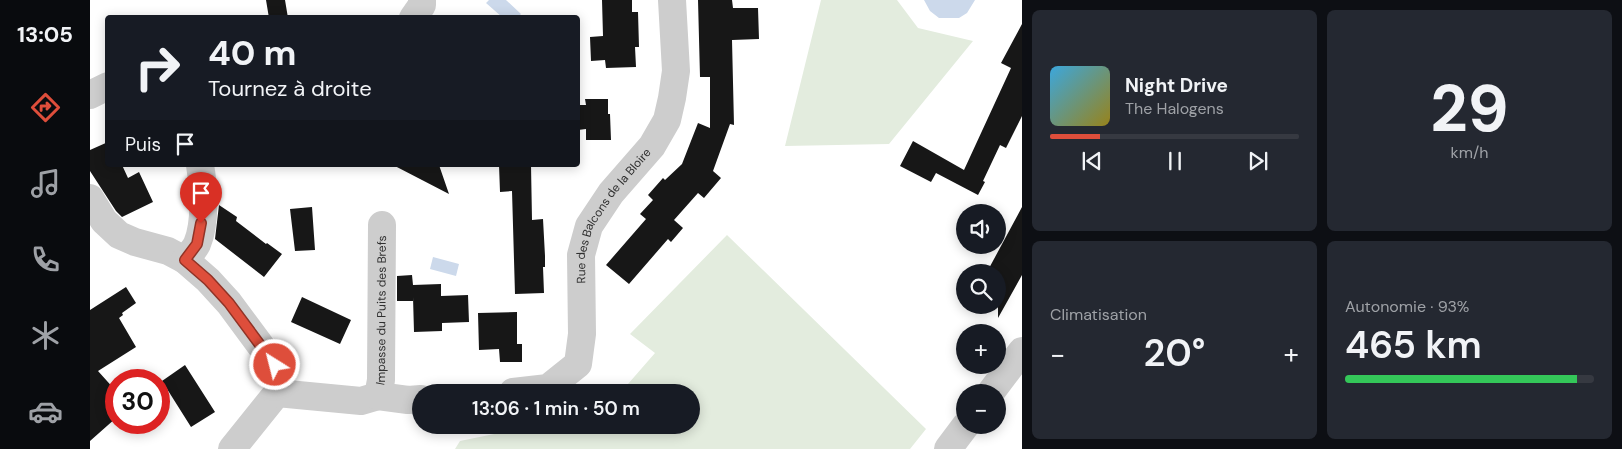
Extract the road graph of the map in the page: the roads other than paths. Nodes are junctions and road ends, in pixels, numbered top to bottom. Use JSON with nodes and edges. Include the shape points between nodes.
{"nodes":[{"id":1,"x":422,"y":0,"type":"edge"},
{"id":2,"x":672,"y":0,"type":"edge"},
{"id":3,"x":415,"y":15,"type":"edge"},
{"id":4,"x":105,"y":88,"type":"edge"},
{"id":5,"x":90,"y":95,"type":"edge"},
{"id":6,"x":200,"y":167,"type":"edge"},
{"id":7,"x":90,"y":198,"type":"edge"},
{"id":8,"x":382,"y":225,"type":"dead end"},
{"id":9,"x":185,"y":260,"type":"junction"},
{"id":10,"x":1022,"y":351,"type":"edge"},
{"id":11,"x":553,"y":384,"type":"edge"},
{"id":12,"x":997,"y":384,"type":"edge"},
{"id":13,"x":277,"y":393,"type":"junction"},
{"id":14,"x":378,"y":396,"type":"junction"},
{"id":15,"x":412,"y":400,"type":"edge"},
{"id":16,"x":959,"y":434,"type":"edge"},
{"id":17,"x":232,"y":449,"type":"edge"},
{"id":18,"x":948,"y":449,"type":"edge"}],
"edges":[{"from":1,"to":3,"type":"street"},
{"from":2,"to":11,"type":"street","name":"Rue des Balcons de la Bloire","via":[[676,71],[666,120],[652,146],[611,194],[589,226],[581,255],[582,334],[578,364]]},
{"from":4,"to":5,"type":"street"},
{"from":6,"to":9,"type":"street","via":[[204,198],[201,223],[197,244]]},
{"from":7,"to":9,"type":"street","via":[[104,221],[119,235]]},
{"from":8,"to":14,"type":"street","name":"Impasse du Puits des Brefs","via":[[381,380]]},
{"from":9,"to":13,"type":"street","via":[[229,303],[275,365],[279,378]]},
{"from":10,"to":12,"type":"street"},
{"from":13,"to":14,"type":"street","via":[[362,401]]},
{"from":13,"to":17,"type":"street"},
{"from":14,"to":15,"type":"street"},
{"from":16,"to":18,"type":"street"}]}
